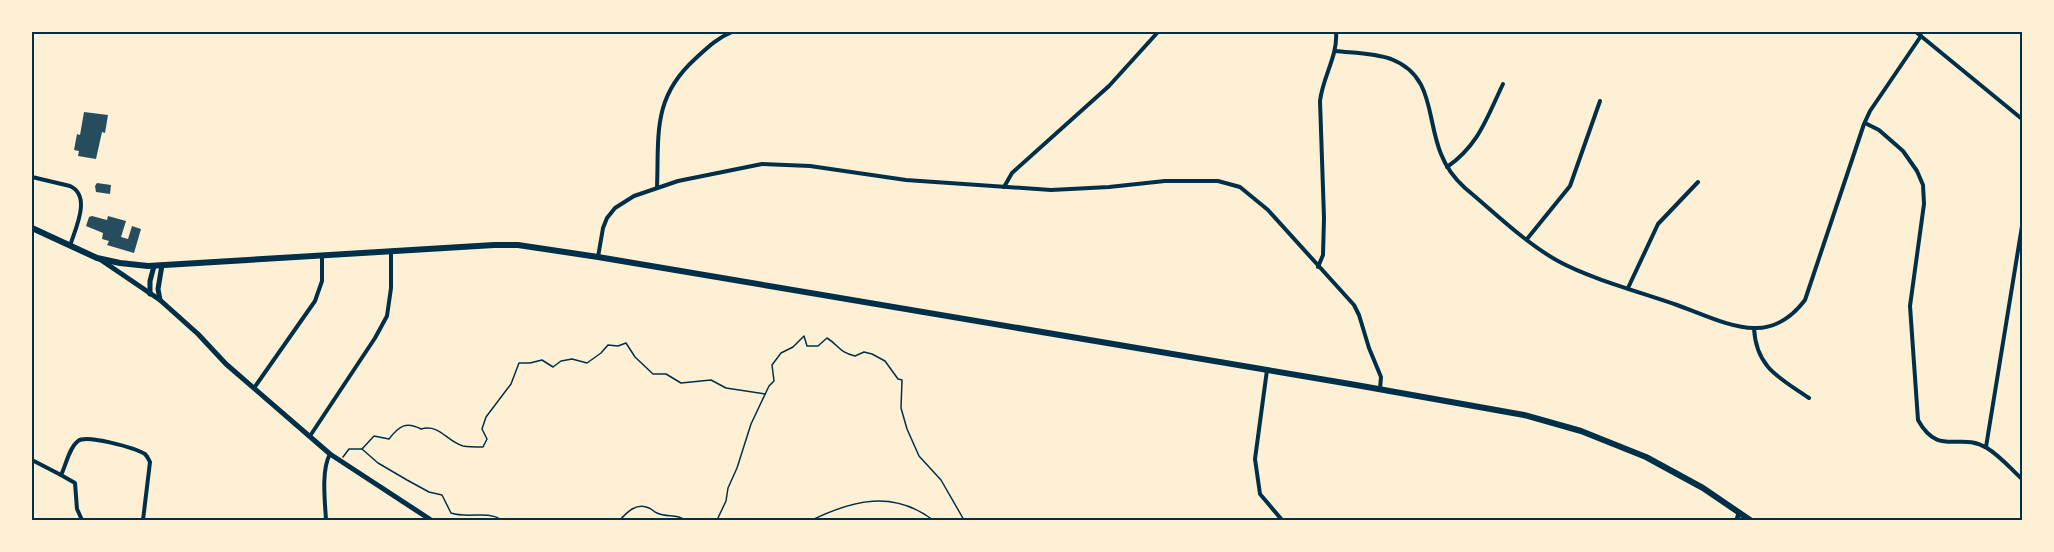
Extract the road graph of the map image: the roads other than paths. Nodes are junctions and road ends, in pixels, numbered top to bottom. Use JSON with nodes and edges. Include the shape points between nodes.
{"nodes":[{"id":1,"x":732,"y":32,"type":"edge"},
{"id":2,"x":1158,"y":32,"type":"edge"},
{"id":3,"x":1336,"y":32,"type":"edge"},
{"id":4,"x":1916,"y":32,"type":"edge"},
{"id":5,"x":1921,"y":36,"type":"junction"},
{"id":6,"x":1335,"y":51,"type":"junction"},
{"id":7,"x":1503,"y":84,"type":"dead end"},
{"id":8,"x":1600,"y":101,"type":"dead end"},
{"id":9,"x":2022,"y":119,"type":"edge"},
{"id":10,"x":1865,"y":123,"type":"junction"},
{"id":11,"x":1448,"y":167,"type":"junction"},
{"id":12,"x":32,"y":177,"type":"edge"},
{"id":13,"x":1698,"y":182,"type":"dead end"},
{"id":14,"x":1004,"y":187,"type":"junction"},
{"id":15,"x":657,"y":188,"type":"junction"},
{"id":16,"x":2022,"y":226,"type":"edge"},
{"id":17,"x":32,"y":228,"type":"edge"},
{"id":18,"x":1527,"y":239,"type":"junction"},
{"id":19,"x":70,"y":246,"type":"junction"},
{"id":20,"x":391,"y":250,"type":"junction"},
{"id":21,"x":322,"y":255,"type":"junction"},
{"id":22,"x":598,"y":257,"type":"junction"},
{"id":23,"x":97,"y":258,"type":"junction"},
{"id":24,"x":154,"y":266,"type":"junction"},
{"id":25,"x":162,"y":266,"type":"junction"},
{"id":26,"x":1318,"y":267,"type":"junction"},
{"id":27,"x":1628,"y":288,"type":"junction"},
{"id":28,"x":150,"y":294,"type":"junction"},
{"id":29,"x":160,"y":300,"type":"junction"},
{"id":30,"x":1754,"y":328,"type":"junction"},
{"id":31,"x":1266,"y":370,"type":"junction"},
{"id":32,"x":254,"y":388,"type":"junction"},
{"id":33,"x":1380,"y":389,"type":"junction"},
{"id":34,"x":1809,"y":398,"type":"dead end"},
{"id":35,"x":310,"y":436,"type":"junction"},
{"id":36,"x":1986,"y":447,"type":"junction"},
{"id":37,"x":330,"y":454,"type":"junction"},
{"id":38,"x":32,"y":460,"type":"edge"},
{"id":39,"x":61,"y":475,"type":"junction"},
{"id":40,"x":2022,"y":479,"type":"edge"},
{"id":41,"x":1738,"y":513,"type":"junction"},
{"id":42,"x":82,"y":520,"type":"edge"},
{"id":43,"x":143,"y":520,"type":"edge"},
{"id":44,"x":326,"y":520,"type":"edge"},
{"id":45,"x":430,"y":520,"type":"edge"},
{"id":46,"x":1282,"y":520,"type":"edge"},
{"id":47,"x":1737,"y":520,"type":"edge"},
{"id":48,"x":1750,"y":520,"type":"edge"}],
"edges":[{"from":1,"to":15,"type":"street","via":[[712,43],[693,61],[666,97],[659,122]]},
{"from":2,"to":14,"type":"street","via":[[1109,86],[1012,173]]},
{"from":3,"to":6,"type":"street"},
{"from":4,"to":5,"type":"street"},
{"from":5,"to":9,"type":"street"},
{"from":5,"to":10,"type":"street"},
{"from":6,"to":11,"type":"street","via":[[1386,58],[1412,72],[1425,92],[1438,147]]},
{"from":6,"to":26,"type":"street","via":[[1320,101],[1324,218],[1323,255]]},
{"from":7,"to":11,"type":"street","via":[[1473,144]]},
{"from":8,"to":18,"type":"street","via":[[1570,186]]},
{"from":10,"to":30,"type":"street","via":[[1805,300],[1783,321]]},
{"from":10,"to":36,"type":"street","via":[[1903,151],[1923,185],[1924,204],[1910,306],[1918,420],[1935,440]]},
{"from":11,"to":18,"type":"street","via":[[1458,182]]},
{"from":12,"to":19,"type":"street","via":[[76,188],[80,195],[81,208]]},
{"from":13,"to":27,"type":"street","via":[[1658,224]]},
{"from":14,"to":15,"type":"street","via":[[762,164]]},
{"from":14,"to":26,"type":"street","via":[[1076,189],[1202,180],[1229,183],[1268,210]]},
{"from":15,"to":22,"type":"street","via":[[634,196],[611,211],[603,228]]},
{"from":16,"to":36,"type":"street"},
{"from":17,"to":19,"type":"main road"},
{"from":18,"to":27,"type":"street","via":[[1560,262]]},
{"from":19,"to":23,"type":"main road"},
{"from":20,"to":21,"type":"main road"},
{"from":20,"to":22,"type":"main road","via":[[518,245]]},
{"from":20,"to":35,"type":"street","via":[[390,300],[383,324]]},
{"from":21,"to":25,"type":"main road"},
{"from":21,"to":32,"type":"street","via":[[322,281],[315,301]]},
{"from":22,"to":31,"type":"main road"},
{"from":23,"to":24,"type":"main road"},
{"from":23,"to":28,"type":"street"},
{"from":24,"to":25,"type":"main road"},
{"from":24,"to":28,"type":"street"},
{"from":25,"to":29,"type":"street"},
{"from":26,"to":33,"type":"street","via":[[1354,305],[1381,376]]},
{"from":27,"to":30,"type":"street","via":[[1730,324]]},
{"from":28,"to":29,"type":"street"},
{"from":29,"to":32,"type":"street"},
{"from":30,"to":34,"type":"street","via":[[1757,348],[1767,367]]},
{"from":31,"to":33,"type":"main road"},
{"from":31,"to":46,"type":"street","via":[[1255,459],[1260,494]]},
{"from":32,"to":35,"type":"street"},
{"from":33,"to":41,"type":"main road","via":[[1520,414],[1581,431],[1665,466]]},
{"from":35,"to":37,"type":"street"},
{"from":36,"to":40,"type":"street"},
{"from":37,"to":44,"type":"street"},
{"from":37,"to":45,"type":"street"},
{"from":38,"to":39,"type":"street"},
{"from":39,"to":42,"type":"street","via":[[75,483]]},
{"from":39,"to":43,"type":"street","via":[[74,446],[82,438],[144,454],[150,462]]},
{"from":41,"to":47,"type":"street"},
{"from":41,"to":48,"type":"main road"}]}
